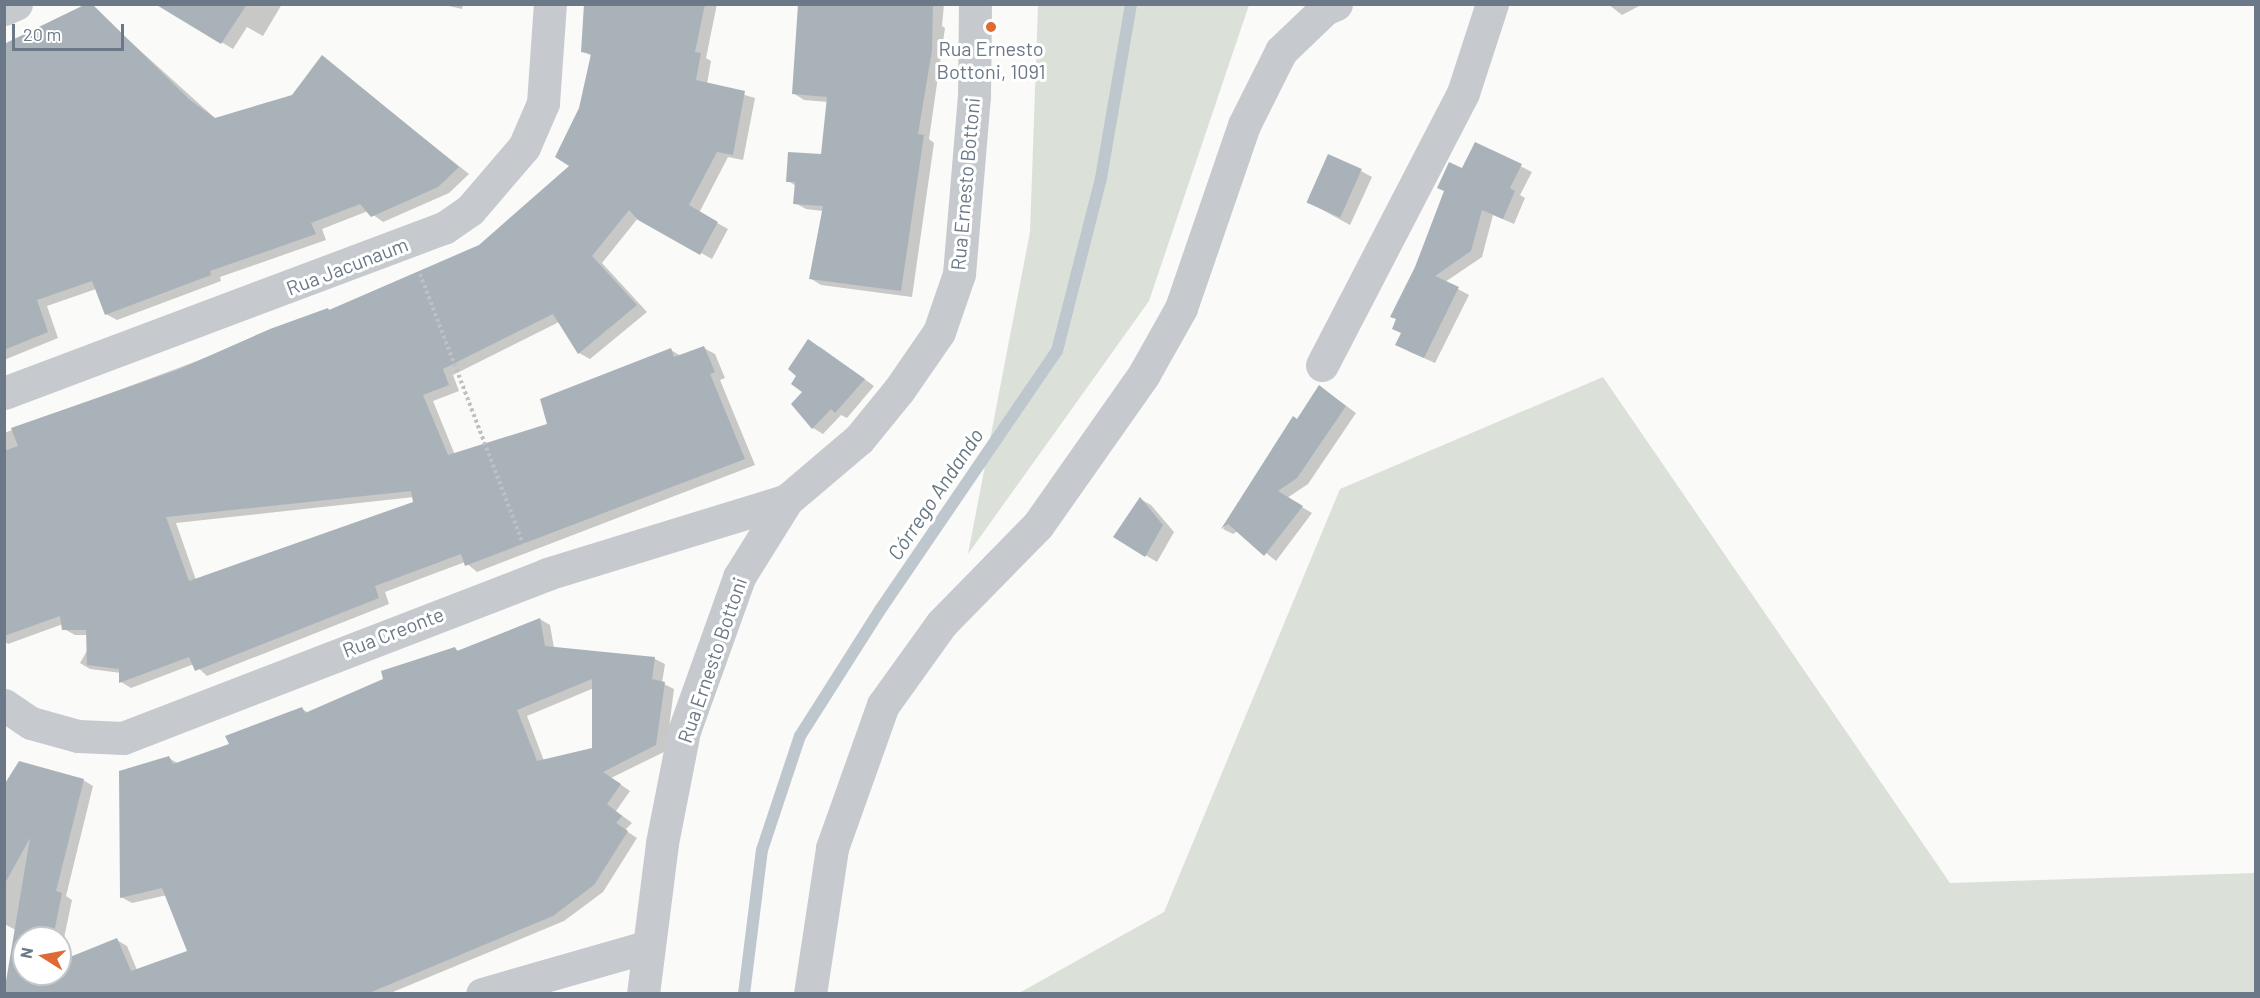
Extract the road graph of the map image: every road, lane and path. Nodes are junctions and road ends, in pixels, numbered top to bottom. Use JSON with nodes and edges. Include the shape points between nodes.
{"nodes":[{"id":1,"x":16,"y":4,"type":"edge"},
{"id":2,"x":550,"y":4,"type":"edge"},
{"id":3,"x":975,"y":4,"type":"edge"},
{"id":4,"x":1336,"y":4,"type":"edge"},
{"id":5,"x":1492,"y":4,"type":"edge"},
{"id":6,"x":4,"y":9,"type":"edge"},
{"id":7,"x":408,"y":243,"type":"junction"},
{"id":8,"x":1322,"y":365,"type":"dead end"},
{"id":9,"x":4,"y":393,"type":"edge"},
{"id":10,"x":787,"y":500,"type":"junction"},
{"id":11,"x":536,"y":579,"type":"junction"},
{"id":12,"x":4,"y":705,"type":"edge"},
{"id":13,"x":646,"y":947,"type":"junction"},
{"id":14,"x":482,"y":993,"type":"edge"},
{"id":15,"x":643,"y":993,"type":"edge"},
{"id":16,"x":810,"y":993,"type":"edge"}],
"edges":[{"from":1,"to":6,"type":"street"},
{"from":2,"to":7,"type":"street","name":"Rua Jacunaum","via":[[543,103],[524,147],[470,210],[444,228]]},
{"from":3,"to":10,"type":"street","name":"Rua Ernesto Bottoni","via":[[974,96],[959,274],[939,332],[859,439]]},
{"from":4,"to":16,"type":"street","via":[[1325,9],[1281,51],[1244,125],[1181,308],[1144,374],[1038,525],[942,623],[883,705],[832,848]]},
{"from":5,"to":8,"type":"street","via":[[1463,93]]},
{"from":7,"to":9,"type":"street","name":"Rua Jacunaum"},
{"from":7,"to":11,"type":"path"},
{"from":10,"to":11,"type":"street","name":"Rua Creonte"},
{"from":10,"to":13,"type":"street","name":"Rua Ernesto Bottoni","via":[[739,577],[684,731]]},
{"from":11,"to":12,"type":"street","name":"Rua Creonte","via":[[123,738],[78,736],[31,723]]},
{"from":13,"to":14,"type":"street"},
{"from":13,"to":15,"type":"street","name":"Rua Ernesto Bottoni"}]}
